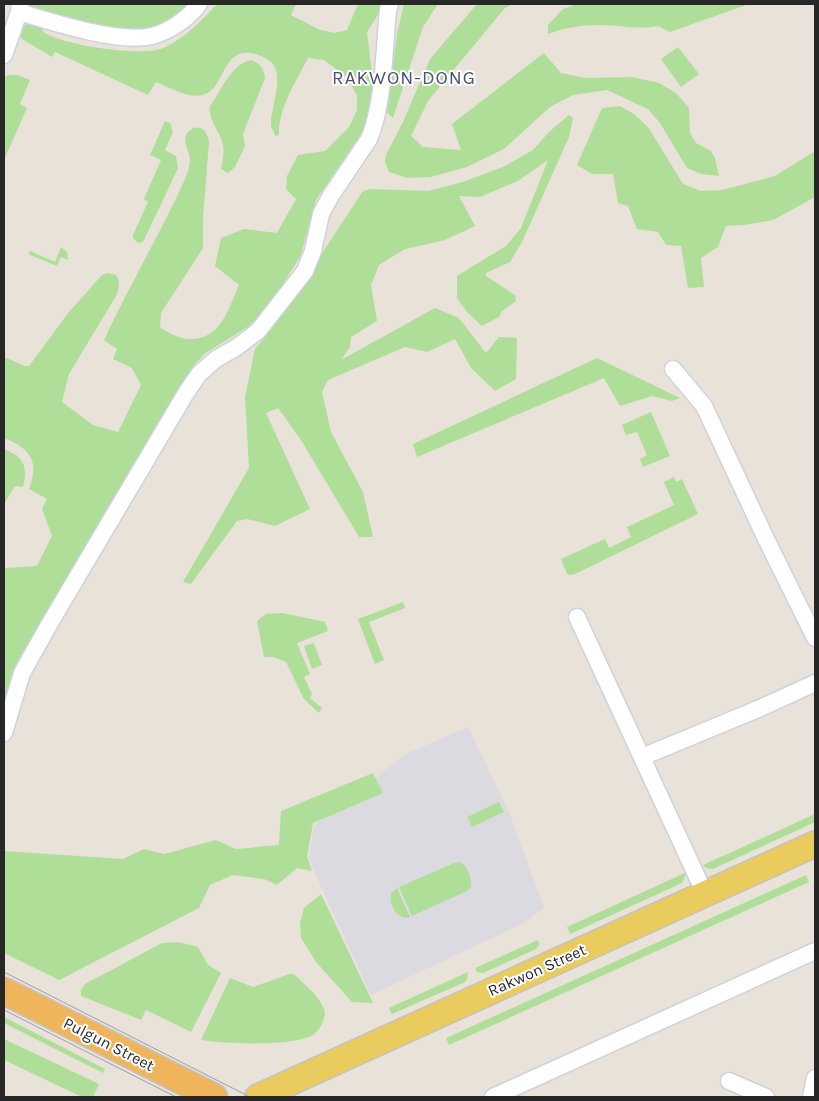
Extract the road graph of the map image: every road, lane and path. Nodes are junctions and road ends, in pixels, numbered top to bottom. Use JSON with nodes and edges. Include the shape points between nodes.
{"nodes":[{"id":1,"x":199,"y":4,"type":"edge"},
{"id":2,"x":390,"y":4,"type":"edge"},
{"id":3,"x":20,"y":8,"type":"edge"},
{"id":4,"x":4,"y":54,"type":"edge"},
{"id":5,"x":673,"y":368,"type":"dead end"},
{"id":6,"x":577,"y":617,"type":"dead end"},
{"id":7,"x":815,"y":638,"type":"edge"},
{"id":8,"x":815,"y":683,"type":"edge"},
{"id":9,"x":4,"y":733,"type":"edge"},
{"id":10,"x":642,"y":757,"type":"junction"},
{"id":11,"x":815,"y":844,"type":"edge"},
{"id":12,"x":704,"y":894,"type":"junction"},
{"id":13,"x":815,"y":951,"type":"edge"},
{"id":14,"x":4,"y":991,"type":"edge"},
{"id":15,"x":815,"y":1078,"type":"edge"},
{"id":16,"x":729,"y":1081,"type":"dead end"},
{"id":17,"x":214,"y":1097,"type":"edge"},
{"id":18,"x":258,"y":1097,"type":"edge"},
{"id":19,"x":493,"y":1097,"type":"edge"},
{"id":20,"x":766,"y":1097,"type":"edge"},
{"id":21,"x":810,"y":1097,"type":"edge"}],
"edges":[{"from":1,"to":3,"type":"street","via":[[173,27],[150,36],[130,37],[59,24]]},
{"from":2,"to":9,"type":"street","via":[[373,130],[321,214],[305,271],[258,331],[216,359],[199,374],[186,393],[22,673]]},
{"from":3,"to":4,"type":"street"},
{"from":5,"to":7,"type":"street","via":[[704,406]]},
{"from":6,"to":10,"type":"street"},
{"from":8,"to":10,"type":"street"},
{"from":10,"to":12,"type":"street"},
{"from":11,"to":12,"type":"main road","name":"Rakwon Street"},
{"from":12,"to":18,"type":"main road","name":"Rakwon Street"},
{"from":13,"to":19,"type":"street"},
{"from":14,"to":17,"type":"highway","name":"Pulgun Street"},
{"from":15,"to":21,"type":"street"},
{"from":16,"to":20,"type":"street"}]}
